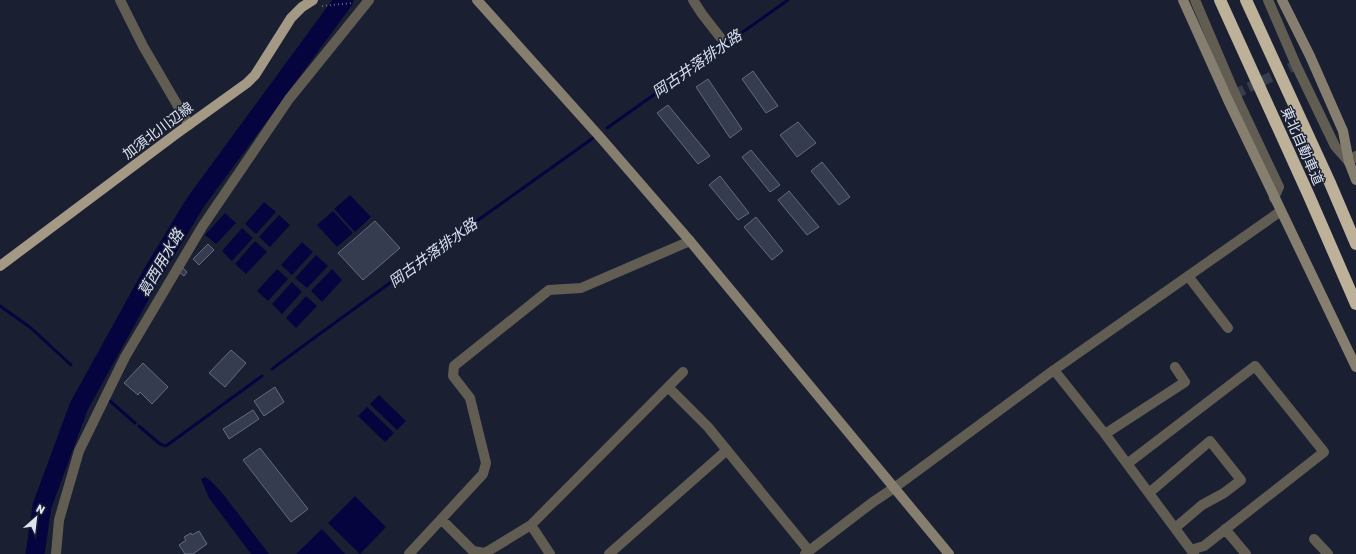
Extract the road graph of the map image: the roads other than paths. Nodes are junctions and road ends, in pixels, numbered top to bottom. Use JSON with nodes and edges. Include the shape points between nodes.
{"nodes":[{"id":1,"x":120,"y":0,"type":"edge"},
{"id":2,"x":477,"y":0,"type":"edge"},
{"id":3,"x":693,"y":0,"type":"edge"},
{"id":4,"x":1183,"y":0,"type":"edge"},
{"id":5,"x":1195,"y":0,"type":"edge"},
{"id":6,"x":1220,"y":0,"type":"edge"},
{"id":7,"x":1246,"y":0,"type":"edge"},
{"id":8,"x":1268,"y":0,"type":"edge"},
{"id":9,"x":1282,"y":0,"type":"edge"},
{"id":10,"x":368,"y":1,"type":"edge"},
{"id":11,"x":318,"y":3,"type":"edge"},
{"id":12,"x":720,"y":37,"type":"dead end"},
{"id":13,"x":189,"y":124,"type":"junction"},
{"id":14,"x":1352,"y":159,"type":"edge"},
{"id":15,"x":1356,"y":180,"type":"edge"},
{"id":16,"x":1274,"y":198,"type":"junction"},
{"id":17,"x":1281,"y":211,"type":"junction"},
{"id":18,"x":690,"y":242,"type":"junction"},
{"id":19,"x":1356,"y":244,"type":"edge"},
{"id":20,"x":0,"y":266,"type":"edge"},
{"id":21,"x":1188,"y":276,"type":"junction"},
{"id":22,"x":1356,"y":304,"type":"edge"},
{"id":23,"x":1228,"y":328,"type":"dead end"},
{"id":24,"x":1175,"y":367,"type":"dead end"},
{"id":25,"x":1356,"y":367,"type":"edge"},
{"id":26,"x":1054,"y":370,"type":"junction"},
{"id":27,"x":682,"y":372,"type":"dead end"},
{"id":28,"x":668,"y":387,"type":"junction"},
{"id":29,"x":1105,"y":434,"type":"junction"},
{"id":30,"x":727,"y":450,"type":"junction"},
{"id":31,"x":1127,"y":464,"type":"junction"},
{"id":32,"x":894,"y":488,"type":"junction"},
{"id":33,"x":1149,"y":493,"type":"junction"},
{"id":34,"x":441,"y":519,"type":"junction"},
{"id":35,"x":531,"y":525,"type":"junction"},
{"id":36,"x":1175,"y":528,"type":"junction"},
{"id":37,"x":1225,"y":529,"type":"junction"},
{"id":38,"x":1314,"y":539,"type":"dead end"},
{"id":39,"x":1192,"y":552,"type":"edge"},
{"id":40,"x":807,"y":553,"type":"edge"},
{"id":41,"x":56,"y":554,"type":"edge"},
{"id":42,"x":409,"y":554,"type":"edge"},
{"id":43,"x":550,"y":554,"type":"edge"},
{"id":44,"x":609,"y":554,"type":"edge"},
{"id":45,"x":949,"y":554,"type":"edge"},
{"id":46,"x":1246,"y":554,"type":"edge"},
{"id":47,"x":1328,"y":554,"type":"edge"}],
"edges":[{"from":1,"to":13,"type":"street","via":[[143,46]]},
{"from":2,"to":18,"type":"street"},
{"from":3,"to":12,"type":"street"},
{"from":4,"to":16,"type":"street"},
{"from":5,"to":16,"type":"street","via":[[1235,94],[1279,187]]},
{"from":6,"to":22,"type":"highway","name":"東北自動車道"},
{"from":7,"to":19,"type":"highway","name":"東北自動車道"},
{"from":8,"to":14,"type":"street","via":[[1335,146]]},
{"from":9,"to":14,"type":"street","via":[[1343,130]]},
{"from":10,"to":41,"type":"street","via":[[289,99],[202,227],[125,357],[79,451],[59,520]]},
{"from":11,"to":13,"type":"main road","name":"加須北川辺線","via":[[302,7],[291,18],[251,79]]},
{"from":13,"to":20,"type":"main road","name":"加須北川辺線"},
{"from":14,"to":15,"type":"street"},
{"from":16,"to":17,"type":"street"},
{"from":17,"to":21,"type":"street"},
{"from":17,"to":25,"type":"street"},
{"from":18,"to":32,"type":"street"},
{"from":18,"to":34,"type":"street","via":[[581,288],[549,290],[454,366],[453,376],[470,398],[486,463],[483,474]]},
{"from":21,"to":23,"type":"street"},
{"from":21,"to":26,"type":"street"},
{"from":24,"to":29,"type":"street","via":[[1185,382]]},
{"from":26,"to":29,"type":"street"},
{"from":26,"to":32,"type":"street"},
{"from":27,"to":28,"type":"street"},
{"from":28,"to":30,"type":"street"},
{"from":28,"to":35,"type":"street"},
{"from":29,"to":31,"type":"street"},
{"from":30,"to":40,"type":"street"},
{"from":30,"to":44,"type":"street"},
{"from":31,"to":33,"type":"street"},
{"from":31,"to":37,"type":"street","via":[[1255,366],[1324,452]]},
{"from":32,"to":40,"type":"street"},
{"from":32,"to":45,"type":"street"},
{"from":33,"to":36,"type":"street"},
{"from":33,"to":36,"type":"street","via":[[1210,441],[1241,480],[1202,505]]},
{"from":34,"to":35,"type":"street","via":[[473,551],[485,553]]},
{"from":34,"to":42,"type":"street"},
{"from":35,"to":43,"type":"street"},
{"from":36,"to":39,"type":"street"},
{"from":37,"to":39,"type":"street"},
{"from":37,"to":46,"type":"street"},
{"from":38,"to":47,"type":"street"}]}
